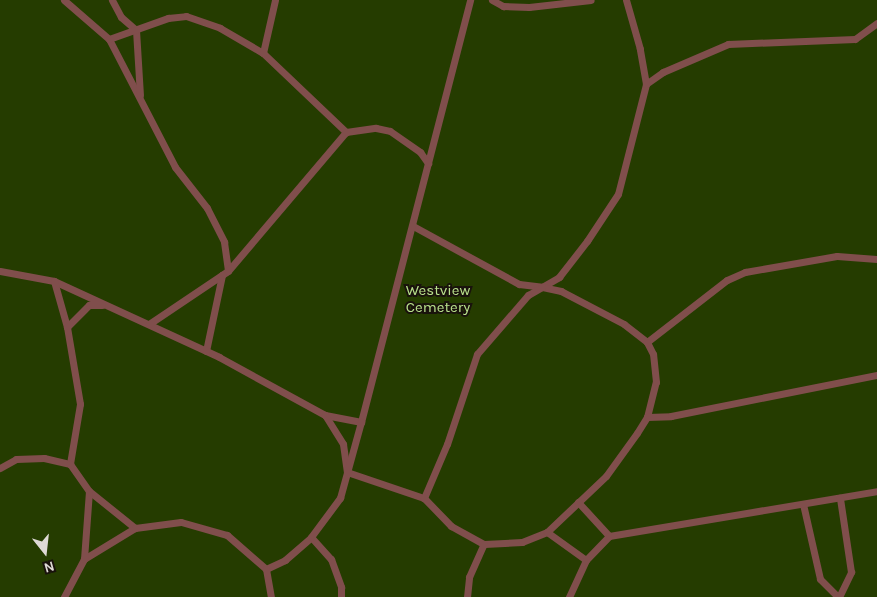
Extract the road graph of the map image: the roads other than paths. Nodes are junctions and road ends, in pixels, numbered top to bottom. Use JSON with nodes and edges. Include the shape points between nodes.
{"nodes":[{"id":1,"x":64,"y":0,"type":"edge"},
{"id":2,"x":112,"y":0,"type":"edge"},
{"id":3,"x":275,"y":0,"type":"edge"},
{"id":4,"x":470,"y":0,"type":"edge"},
{"id":5,"x":492,"y":0,"type":"edge"},
{"id":6,"x":591,"y":0,"type":"edge"},
{"id":7,"x":626,"y":0,"type":"edge"},
{"id":8,"x":877,"y":23,"type":"edge"},
{"id":9,"x":136,"y":30,"type":"junction"},
{"id":10,"x":109,"y":39,"type":"junction"},
{"id":11,"x":263,"y":53,"type":"junction"},
{"id":12,"x":646,"y":84,"type":"junction"},
{"id":13,"x":140,"y":99,"type":"junction"},
{"id":14,"x":346,"y":132,"type":"junction"},
{"id":15,"x":428,"y":163,"type":"junction"},
{"id":16,"x":413,"y":226,"type":"junction"},
{"id":17,"x":877,"y":259,"type":"edge"},
{"id":18,"x":0,"y":271,"type":"edge"},
{"id":19,"x":225,"y":273,"type":"junction"},
{"id":20,"x":54,"y":281,"type":"junction"},
{"id":21,"x":542,"y":287,"type":"junction"},
{"id":22,"x":108,"y":305,"type":"junction"},
{"id":23,"x":149,"y":324,"type":"junction"},
{"id":24,"x":68,"y":327,"type":"junction"},
{"id":25,"x":647,"y":342,"type":"junction"},
{"id":26,"x":206,"y":351,"type":"junction"},
{"id":27,"x":877,"y":375,"type":"edge"},
{"id":28,"x":325,"y":415,"type":"junction"},
{"id":29,"x":647,"y":417,"type":"junction"},
{"id":30,"x":362,"y":422,"type":"junction"},
{"id":31,"x":70,"y":464,"type":"junction"},
{"id":32,"x":0,"y":468,"type":"edge"},
{"id":33,"x":347,"y":472,"type":"junction"},
{"id":34,"x":877,"y":491,"type":"edge"},
{"id":35,"x":89,"y":492,"type":"junction"},
{"id":36,"x":424,"y":498,"type":"junction"},
{"id":37,"x":840,"y":498,"type":"junction"},
{"id":38,"x":578,"y":502,"type":"junction"},
{"id":39,"x":803,"y":504,"type":"junction"},
{"id":40,"x":135,"y":528,"type":"junction"},
{"id":41,"x":547,"y":532,"type":"junction"},
{"id":42,"x":608,"y":536,"type":"junction"},
{"id":43,"x":311,"y":537,"type":"junction"},
{"id":44,"x":484,"y":544,"type":"junction"},
{"id":45,"x":84,"y":559,"type":"junction"},
{"id":46,"x":586,"y":560,"type":"junction"},
{"id":47,"x":266,"y":569,"type":"junction"},
{"id":48,"x":64,"y":597,"type":"edge"},
{"id":49,"x":271,"y":597,"type":"edge"},
{"id":50,"x":341,"y":597,"type":"edge"},
{"id":51,"x":467,"y":597,"type":"edge"},
{"id":52,"x":569,"y":597,"type":"edge"},
{"id":53,"x":839,"y":597,"type":"edge"}],
"edges":[{"from":1,"to":10,"type":"lane"},
{"from":2,"to":9,"type":"lane","via":[[121,17]]},
{"from":3,"to":11,"type":"lane"},
{"from":4,"to":15,"type":"lane"},
{"from":5,"to":6,"type":"lane","via":[[503,6],[529,7]]},
{"from":7,"to":12,"type":"lane"},
{"from":8,"to":12,"type":"lane","via":[[855,39],[728,44],[663,72]]},
{"from":9,"to":10,"type":"lane"},
{"from":9,"to":11,"type":"lane","via":[[168,18],[186,16],[220,28]]},
{"from":9,"to":13,"type":"lane"},
{"from":10,"to":13,"type":"lane"},
{"from":11,"to":14,"type":"lane"},
{"from":12,"to":21,"type":"lane","via":[[618,194],[570,264],[559,277]]},
{"from":13,"to":19,"type":"lane","via":[[175,167],[207,208],[224,242]]},
{"from":14,"to":15,"type":"lane","via":[[376,128],[390,131],[420,152]]},
{"from":14,"to":19,"type":"lane"},
{"from":15,"to":16,"type":"lane"},
{"from":16,"to":21,"type":"lane","via":[[519,284]]},
{"from":16,"to":30,"type":"lane"},
{"from":17,"to":25,"type":"lane","via":[[837,256],[745,272],[727,280]]},
{"from":18,"to":20,"type":"lane"},
{"from":19,"to":23,"type":"lane"},
{"from":19,"to":26,"type":"lane"},
{"from":20,"to":22,"type":"lane"},
{"from":20,"to":24,"type":"lane"},
{"from":21,"to":25,"type":"lane","via":[[562,291],[601,311]]},
{"from":21,"to":36,"type":"lane","via":[[518,304],[477,354],[447,444]]},
{"from":22,"to":23,"type":"lane"},
{"from":22,"to":24,"type":"lane","via":[[89,305]]},
{"from":23,"to":26,"type":"lane"},
{"from":24,"to":31,"type":"lane","via":[[80,404]]},
{"from":25,"to":29,"type":"lane","via":[[653,354],[656,382]]},
{"from":26,"to":28,"type":"lane"},
{"from":27,"to":29,"type":"lane","via":[[670,416]]},
{"from":28,"to":30,"type":"lane"},
{"from":28,"to":33,"type":"lane","via":[[343,444]]},
{"from":29,"to":38,"type":"lane","via":[[606,476]]},
{"from":30,"to":33,"type":"lane"},
{"from":31,"to":32,"type":"lane","via":[[34,458],[16,459]]},
{"from":31,"to":35,"type":"lane"},
{"from":33,"to":36,"type":"lane"},
{"from":33,"to":43,"type":"lane","via":[[340,498]]},
{"from":34,"to":37,"type":"lane"},
{"from":35,"to":40,"type":"lane"},
{"from":35,"to":45,"type":"lane"},
{"from":36,"to":44,"type":"lane","via":[[451,526]]},
{"from":37,"to":39,"type":"lane"},
{"from":37,"to":53,"type":"lane","via":[[852,572]]},
{"from":38,"to":41,"type":"lane"},
{"from":38,"to":42,"type":"lane"},
{"from":39,"to":42,"type":"lane"},
{"from":39,"to":53,"type":"lane","via":[[820,579]]},
{"from":40,"to":45,"type":"lane"},
{"from":40,"to":47,"type":"lane","via":[[181,522],[226,534]]},
{"from":41,"to":44,"type":"lane","via":[[522,542]]},
{"from":41,"to":46,"type":"lane"},
{"from":42,"to":46,"type":"lane"},
{"from":43,"to":47,"type":"lane","via":[[286,560]]},
{"from":43,"to":50,"type":"lane","via":[[331,559],[341,587]]},
{"from":44,"to":51,"type":"lane","via":[[469,577]]},
{"from":45,"to":48,"type":"lane"},
{"from":46,"to":52,"type":"lane"},
{"from":47,"to":49,"type":"lane"}]}
